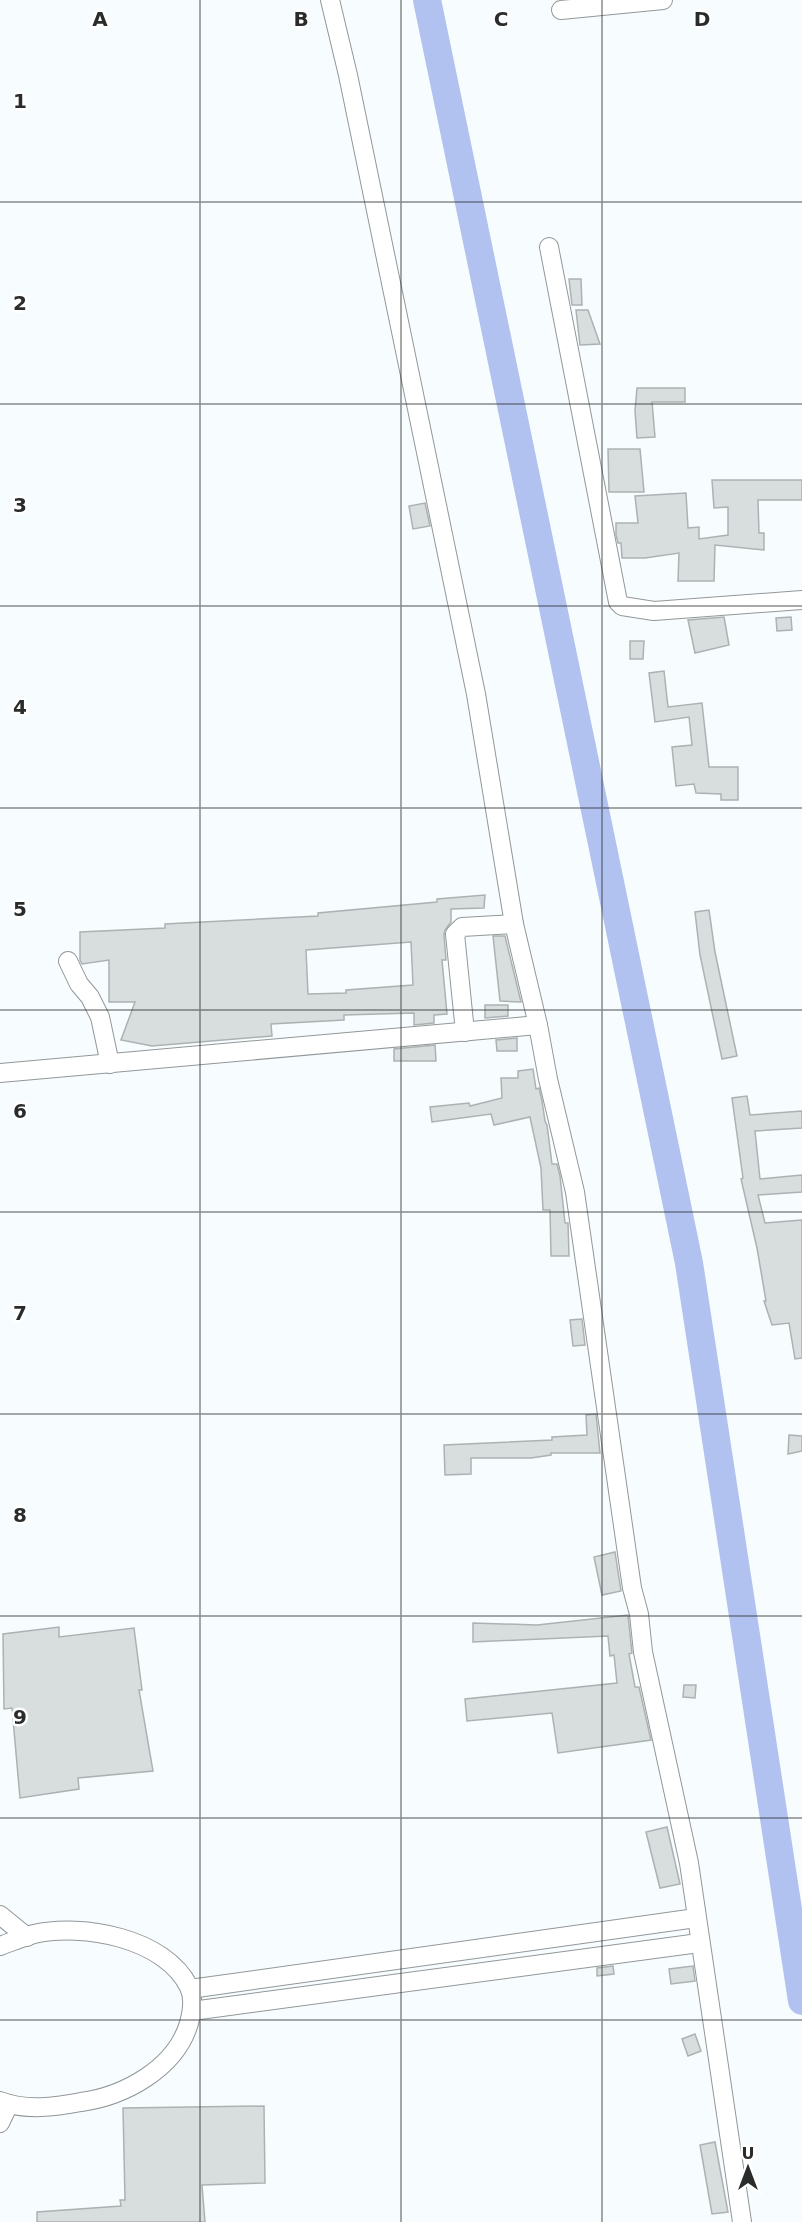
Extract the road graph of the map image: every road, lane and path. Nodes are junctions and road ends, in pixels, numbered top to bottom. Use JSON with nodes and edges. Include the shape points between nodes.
{"nodes":[{"id":1,"x":330,"y":0,"type":"edge"},
{"id":2,"x":663,"y":0,"type":"edge"},
{"id":3,"x":561,"y":10,"type":"dead end"},
{"id":4,"x":549,"y":246,"type":"dead end"},
{"id":5,"x":802,"y":600,"type":"edge"},
{"id":6,"x":514,"y":924,"type":"junction"},
{"id":7,"x":68,"y":961,"type":"dead end"},
{"id":8,"x":538,"y":1025,"type":"junction"},
{"id":9,"x":465,"y":1032,"type":"junction"},
{"id":10,"x":110,"y":1064,"type":"junction"},
{"id":11,"x":0,"y":1073,"type":"edge"},
{"id":12,"x":0,"y":1915,"type":"edge"},
{"id":13,"x":696,"y":1918,"type":"junction"},
{"id":14,"x":27,"y":1937,"type":"junction"},
{"id":15,"x":699,"y":1943,"type":"junction"},
{"id":16,"x":0,"y":1947,"type":"edge"},
{"id":17,"x":190,"y":1989,"type":"junction"},
{"id":18,"x":192,"y":2011,"type":"junction"},
{"id":19,"x":4,"y":2102,"type":"edge"},
{"id":20,"x":0,"y":2123,"type":"edge"},
{"id":21,"x":742,"y":2222,"type":"edge"}],
"edges":[{"from":1,"to":6,"type":"street","via":[[476,694]]},
{"from":2,"to":3,"type":"street"},
{"from":4,"to":5,"type":"street","via":[[618,602],[654,611]]},
{"from":6,"to":8,"type":"street"},
{"from":6,"to":9,"type":"street","via":[[462,927],[455,934]]},
{"from":7,"to":10,"type":"street","via":[[100,1017]]},
{"from":8,"to":9,"type":"street"},
{"from":8,"to":13,"type":"street","via":[[575,1192],[632,1588],[689,1863]]},
{"from":9,"to":10,"type":"street"},
{"from":10,"to":11,"type":"street"},
{"from":12,"to":14,"type":"street"},
{"from":13,"to":15,"type":"street"},
{"from":13,"to":17,"type":"street"},
{"from":14,"to":16,"type":"street"},
{"from":14,"to":17,"type":"street","via":[[75,1930],[143,1945],[170,1965]]},
{"from":15,"to":18,"type":"street"},
{"from":15,"to":21,"type":"street"},
{"from":17,"to":18,"type":"street"},
{"from":18,"to":19,"type":"street","via":[[179,2048],[127,2089],[92,2101],[56,2106]]},
{"from":19,"to":20,"type":"street"}]}
